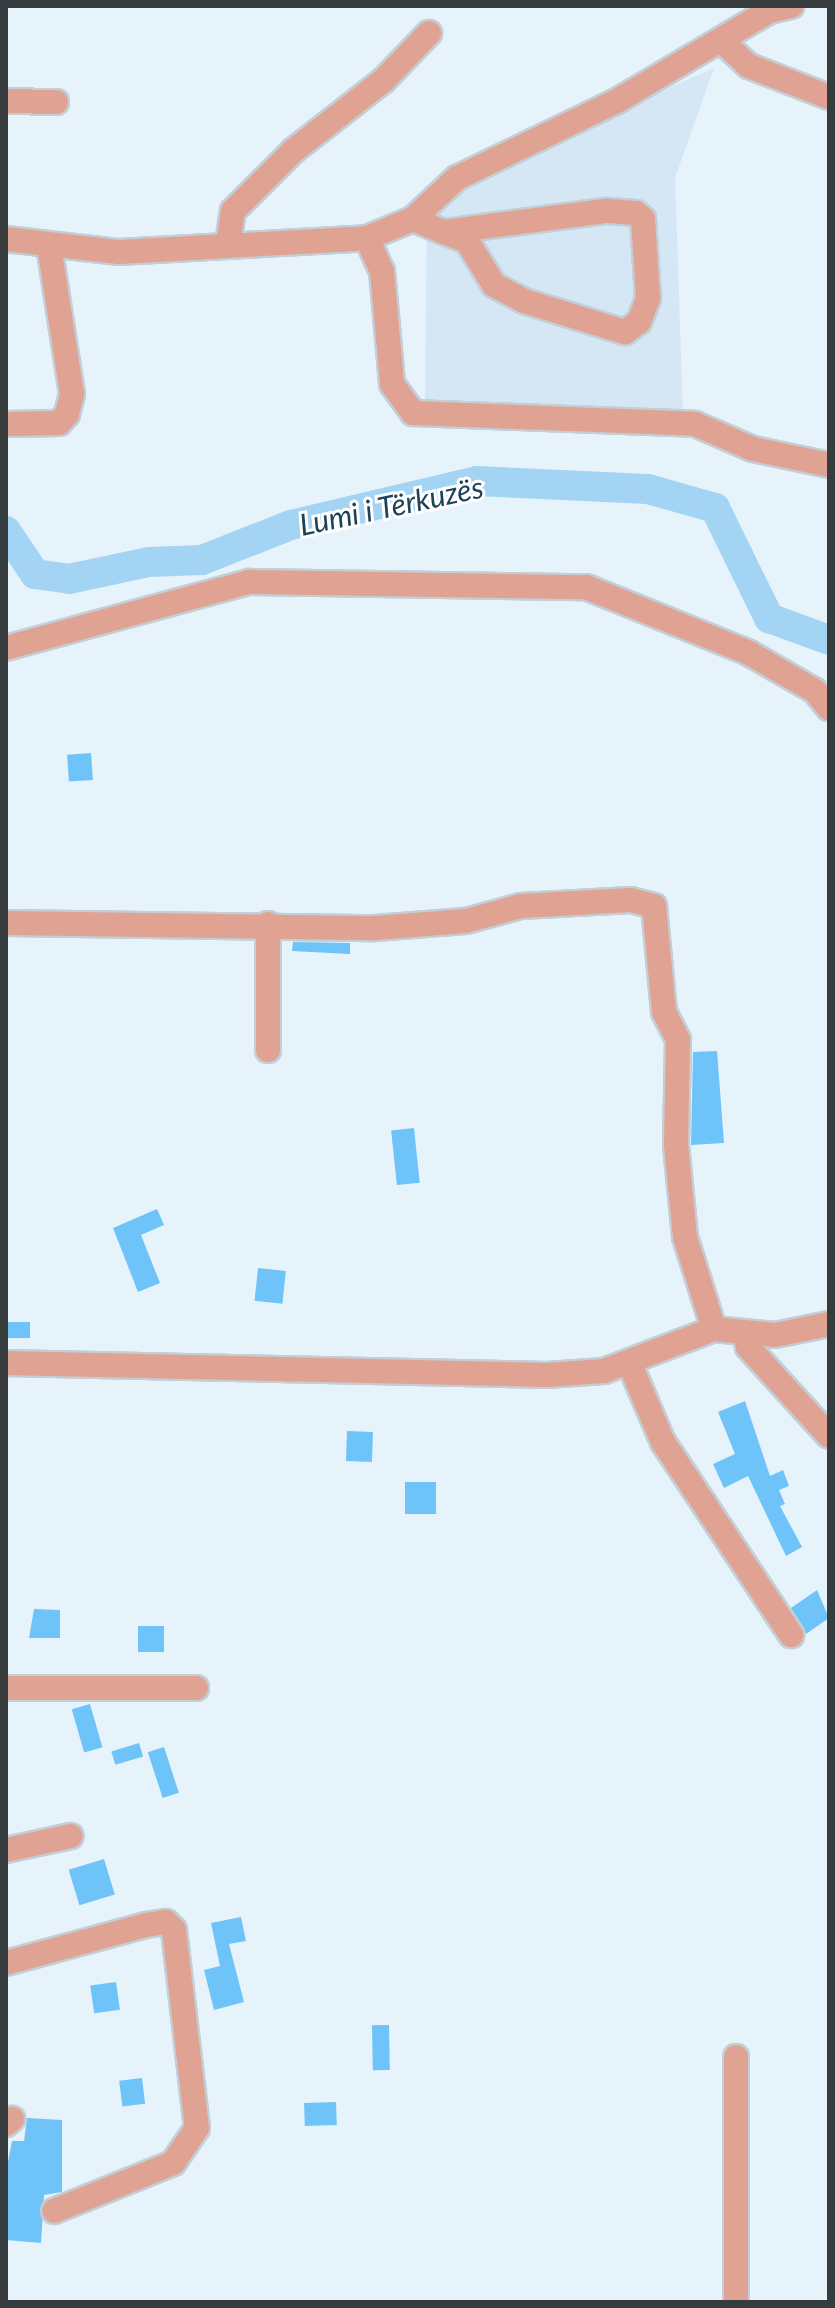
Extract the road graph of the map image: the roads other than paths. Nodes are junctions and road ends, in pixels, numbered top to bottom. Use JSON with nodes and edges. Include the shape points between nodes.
{"nodes":[{"id":1,"x":791,"y":6,"type":"edge"},
{"id":2,"x":429,"y":33,"type":"dead end"},
{"id":3,"x":724,"y":43,"type":"junction"},
{"id":4,"x":829,"y":97,"type":"edge"},
{"id":5,"x":6,"y":101,"type":"edge"},
{"id":6,"x":56,"y":102,"type":"dead end"},
{"id":7,"x":413,"y":219,"type":"junction"},
{"id":8,"x":444,"y":232,"type":"junction"},
{"id":9,"x":367,"y":238,"type":"junction"},
{"id":10,"x":6,"y":239,"type":"edge"},
{"id":11,"x":228,"y":245,"type":"junction"},
{"id":12,"x":49,"y":246,"type":"junction"},
{"id":13,"x":6,"y":424,"type":"edge"},
{"id":14,"x":829,"y":465,"type":"edge"},
{"id":15,"x":6,"y":648,"type":"edge"},
{"id":16,"x":829,"y":708,"type":"edge"},
{"id":17,"x":6,"y":923,"type":"edge"},
{"id":18,"x":268,"y":924,"type":"junction"},
{"id":19,"x":268,"y":1050,"type":"dead end"},
{"id":20,"x":829,"y":1324,"type":"edge"},
{"id":21,"x":714,"y":1329,"type":"junction"},
{"id":22,"x":745,"y":1334,"type":"junction"},
{"id":23,"x":629,"y":1362,"type":"junction"},
{"id":24,"x":6,"y":1363,"type":"edge"},
{"id":25,"x":829,"y":1436,"type":"edge"},
{"id":26,"x":791,"y":1635,"type":"dead end"},
{"id":27,"x":6,"y":1688,"type":"edge"},
{"id":28,"x":196,"y":1688,"type":"dead end"},
{"id":29,"x":71,"y":1836,"type":"dead end"},
{"id":30,"x":6,"y":1850,"type":"edge"},
{"id":31,"x":6,"y":1963,"type":"edge"},
{"id":32,"x":736,"y":2057,"type":"dead end"},
{"id":33,"x":54,"y":2211,"type":"dead end"},
{"id":34,"x":736,"y":2302,"type":"edge"}],
"edges":[{"from":1,"to":3,"type":"street","via":[[769,11]]},
{"from":2,"to":11,"type":"street","via":[[384,80],[293,151],[233,211]]},
{"from":3,"to":4,"type":"street","via":[[749,66]]},
{"from":3,"to":7,"type":"street","via":[[457,178]]},
{"from":5,"to":6,"type":"street"},
{"from":7,"to":8,"type":"street"},
{"from":7,"to":9,"type":"street"},
{"from":8,"to":8,"type":"street","via":[[467,241],[494,285],[524,301],[625,332],[639,322],[648,298],[643,219],[636,213],[605,211]]},
{"from":9,"to":11,"type":"street"},
{"from":9,"to":14,"type":"street","via":[[382,271],[392,384],[413,413],[695,424],[753,449]]},
{"from":10,"to":12,"type":"street"},
{"from":11,"to":12,"type":"street","via":[[119,252]]},
{"from":12,"to":13,"type":"street","via":[[72,394],[59,423]]},
{"from":15,"to":16,"type":"street","via":[[249,582],[586,587],[735,646],[815,691]]},
{"from":17,"to":18,"type":"street"},
{"from":18,"to":19,"type":"street"},
{"from":18,"to":21,"type":"street","via":[[375,928],[481,919],[521,906],[631,900],[654,906],[664,1012],[678,1040],[676,1145],[685,1237]]},
{"from":20,"to":22,"type":"street","via":[[775,1335]]},
{"from":21,"to":22,"type":"street"},
{"from":21,"to":23,"type":"street"},
{"from":22,"to":25,"type":"street","via":[[748,1347]]},
{"from":23,"to":24,"type":"street","via":[[604,1371],[547,1375]]},
{"from":23,"to":26,"type":"street","via":[[663,1442]]},
{"from":27,"to":28,"type":"street"},
{"from":29,"to":30,"type":"street"},
{"from":31,"to":33,"type":"street","via":[[146,1925],[166,1922],[174,1930],[197,2128],[173,2163]]},
{"from":32,"to":34,"type":"street"}]}
